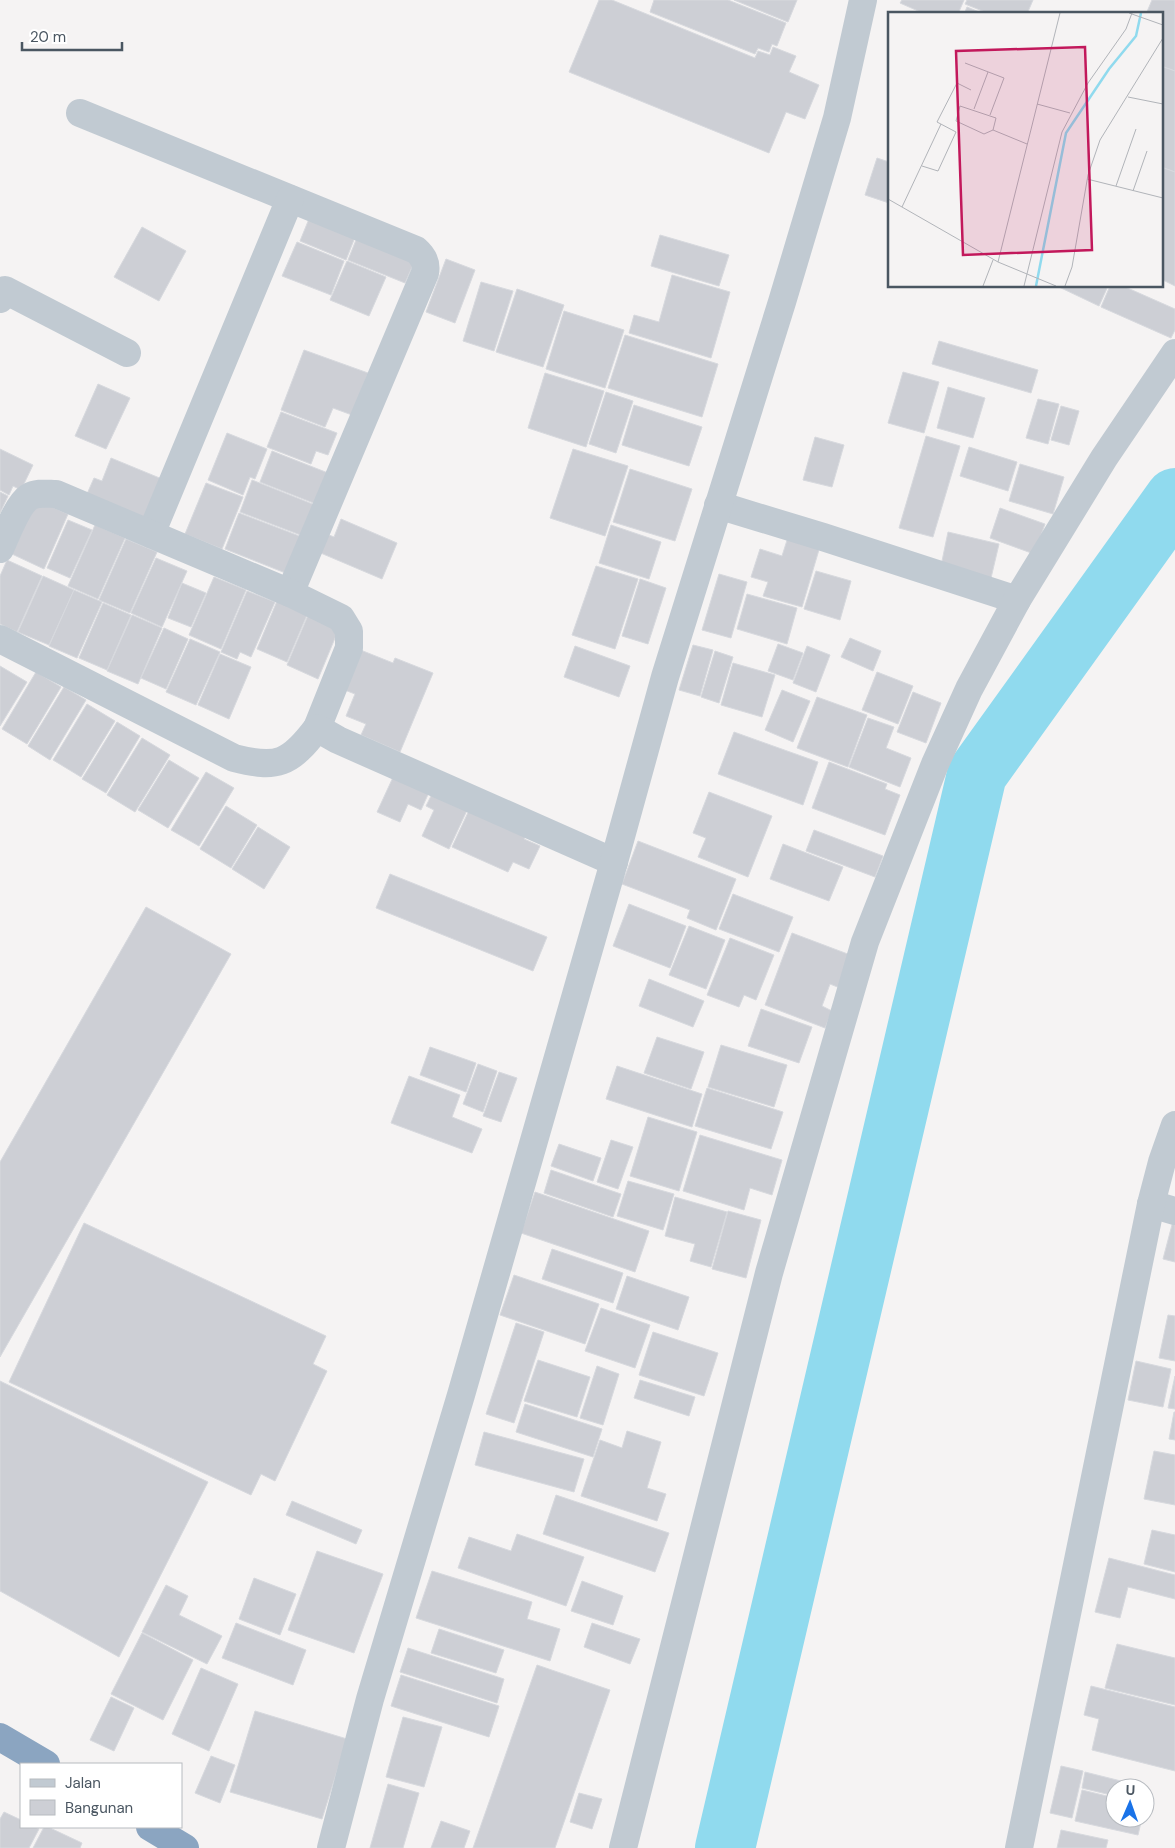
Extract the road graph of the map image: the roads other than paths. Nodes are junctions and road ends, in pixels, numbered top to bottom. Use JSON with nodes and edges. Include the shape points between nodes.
{"nodes":[{"id":1,"x":863,"y":0,"type":"edge"},
{"id":2,"x":80,"y":113,"type":"dead end"},
{"id":3,"x":290,"y":198,"type":"junction"},
{"id":4,"x":0,"y":299,"type":"edge"},
{"id":5,"x":1175,"y":353,"type":"edge"},
{"id":6,"x":127,"y":354,"type":"dead end"},
{"id":7,"x":718,"y":506,"type":"junction"},
{"id":8,"x":151,"y":534,"type":"junction"},
{"id":9,"x":0,"y":549,"type":"edge"},
{"id":10,"x":290,"y":593,"type":"junction"},
{"id":11,"x":1017,"y":600,"type":"junction"},
{"id":12,"x":0,"y":639,"type":"edge"},
{"id":13,"x":317,"y":728,"type":"junction"},
{"id":14,"x":614,"y":862,"type":"junction"},
{"id":15,"x":1175,"y":1125,"type":"edge"},
{"id":16,"x":1163,"y":1207,"type":"edge"},
{"id":17,"x":0,"y":1737,"type":"edge"},
{"id":18,"x":44,"y":1763,"type":"edge"},
{"id":19,"x":152,"y":1828,"type":"edge"},
{"id":20,"x":185,"y":1848,"type":"edge"},
{"id":21,"x":331,"y":1848,"type":"edge"},
{"id":22,"x":623,"y":1848,"type":"edge"},
{"id":23,"x":1019,"y":1848,"type":"edge"}],
"edges":[{"from":1,"to":7,"type":"street","via":[[837,118]]},
{"from":2,"to":3,"type":"street"},
{"from":3,"to":8,"type":"street"},
{"from":3,"to":10,"type":"street","via":[[416,250],[425,260],[426,267]]},
{"from":4,"to":6,"type":"street","via":[[5,290]]},
{"from":5,"to":11,"type":"street","via":[[1104,458]]},
{"from":7,"to":11,"type":"street"},
{"from":7,"to":14,"type":"street","via":[[665,677]]},
{"from":8,"to":9,"type":"street","via":[[56,494],[38,494],[22,503]]},
{"from":8,"to":10,"type":"street"},
{"from":10,"to":13,"type":"street","via":[[341,618],[349,631],[348,648]]},
{"from":11,"to":22,"type":"street","via":[[969,689],[935,764],[865,942],[769,1273]]},
{"from":12,"to":13,"type":"street","via":[[234,758],[272,764],[290,758]]},
{"from":13,"to":14,"type":"street","via":[[346,744]]},
{"from":14,"to":21,"type":"street","via":[[370,1699]]},
{"from":15,"to":16,"type":"street","via":[[1162,1162]]},
{"from":16,"to":23,"type":"street"},
{"from":17,"to":18,"type":"highway"},
{"from":19,"to":20,"type":"highway"}]}
